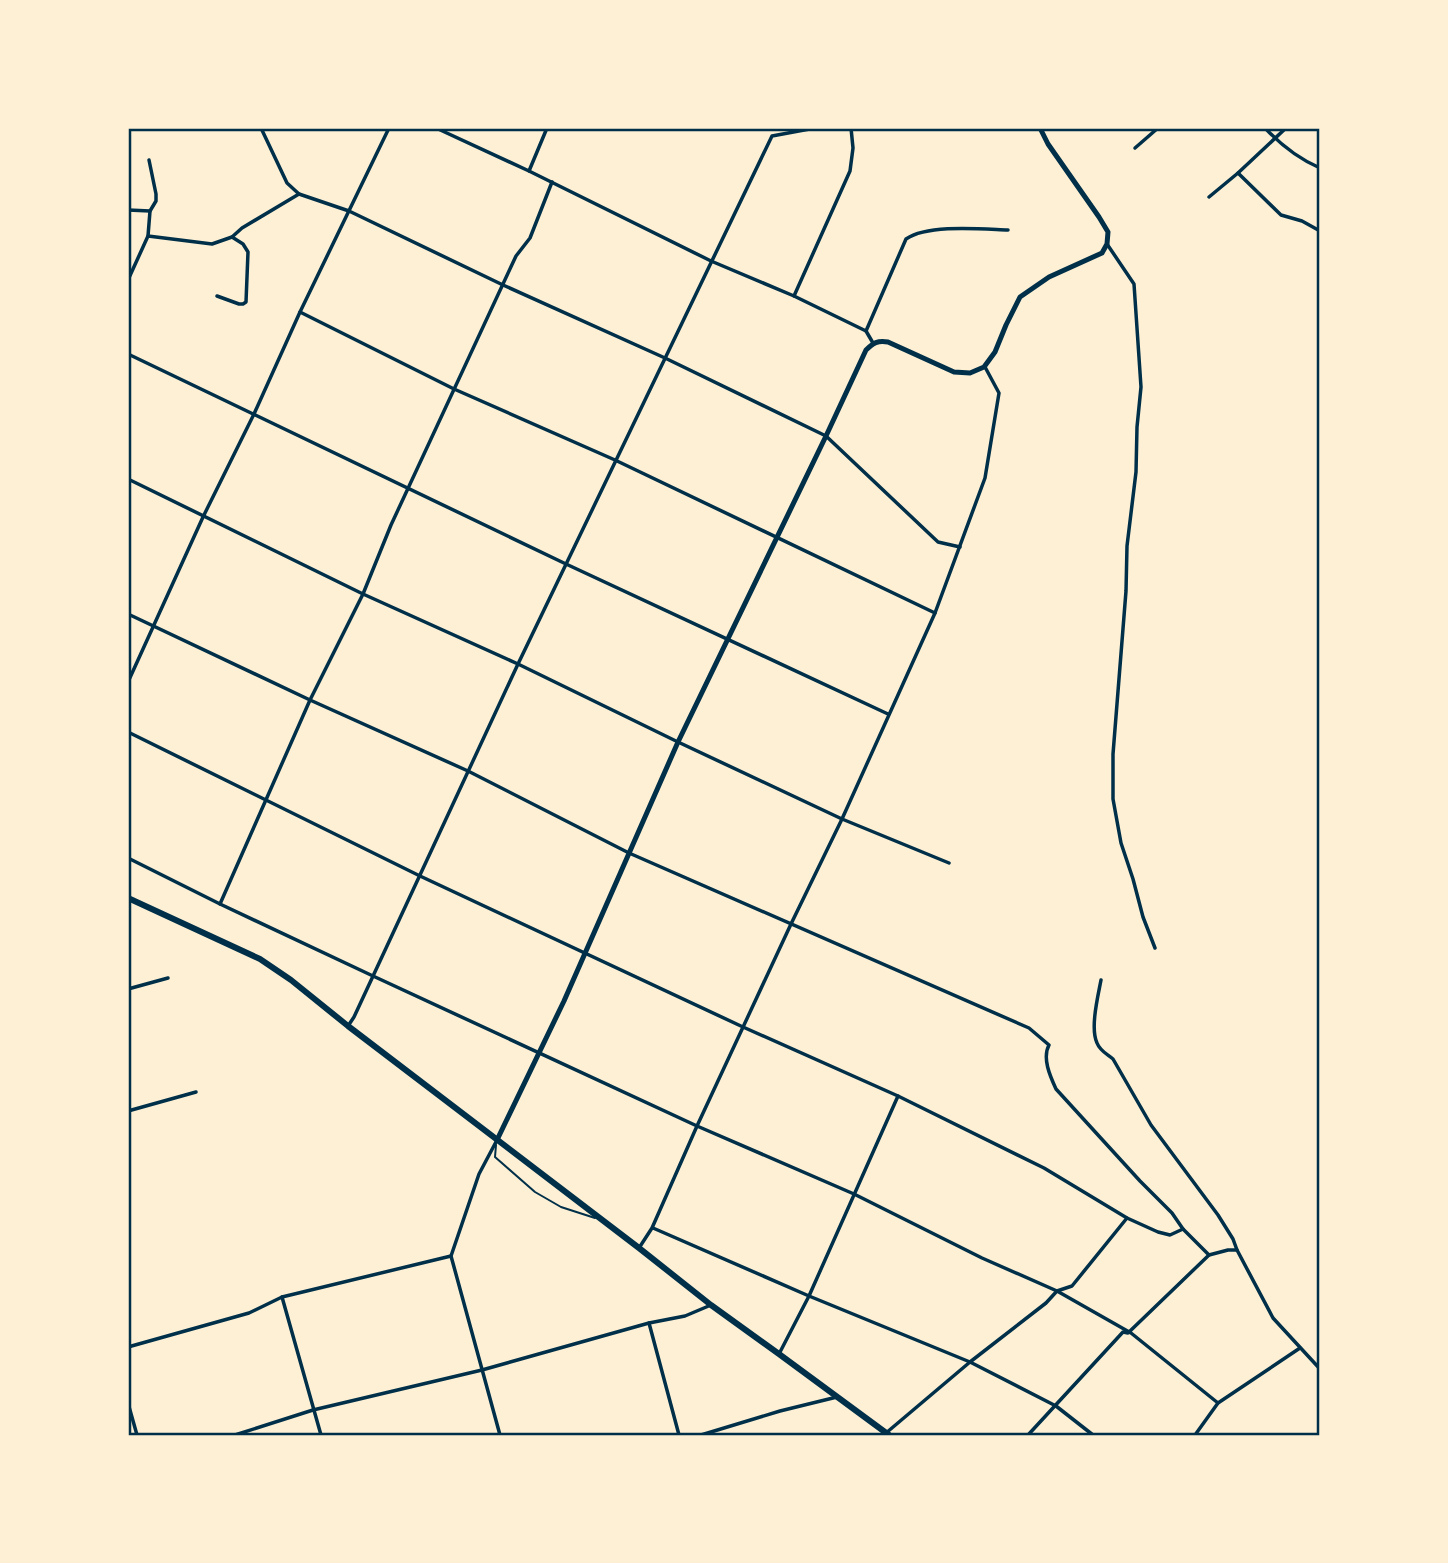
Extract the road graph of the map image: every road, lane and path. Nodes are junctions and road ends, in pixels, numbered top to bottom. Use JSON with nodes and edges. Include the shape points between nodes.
{"nodes":[{"id":1,"x":261,"y":128,"type":"edge"},
{"id":2,"x":389,"y":128,"type":"edge"},
{"id":3,"x":436,"y":128,"type":"edge"},
{"id":4,"x":547,"y":128,"type":"edge"},
{"id":5,"x":815,"y":128,"type":"edge"},
{"id":6,"x":851,"y":128,"type":"edge"},
{"id":7,"x":1040,"y":128,"type":"edge"},
{"id":8,"x":1158,"y":128,"type":"edge"},
{"id":9,"x":1265,"y":128,"type":"edge"},
{"id":10,"x":1286,"y":128,"type":"edge"},
{"id":11,"x":1275,"y":138,"type":"junction"},
{"id":12,"x":1135,"y":148,"type":"dead end"},
{"id":13,"x":149,"y":160,"type":"dead end"},
{"id":14,"x":1320,"y":168,"type":"edge"},
{"id":15,"x":529,"y":171,"type":"junction"},
{"id":16,"x":1238,"y":173,"type":"junction"},
{"id":17,"x":552,"y":182,"type":"junction"},
{"id":18,"x":299,"y":194,"type":"junction"},
{"id":19,"x":1209,"y":197,"type":"dead end"},
{"id":20,"x":128,"y":210,"type":"edge"},
{"id":21,"x":150,"y":211,"type":"junction"},
{"id":22,"x":349,"y":211,"type":"junction"},
{"id":23,"x":1008,"y":230,"type":"dead end"},
{"id":24,"x":1320,"y":231,"type":"edge"},
{"id":25,"x":148,"y":236,"type":"junction"},
{"id":26,"x":232,"y":237,"type":"junction"},
{"id":27,"x":1107,"y":244,"type":"junction"},
{"id":28,"x":711,"y":261,"type":"junction"},
{"id":29,"x":128,"y":280,"type":"edge"},
{"id":30,"x":503,"y":285,"type":"junction"},
{"id":31,"x":217,"y":296,"type":"dead end"},
{"id":32,"x":794,"y":296,"type":"junction"},
{"id":33,"x":300,"y":312,"type":"junction"},
{"id":34,"x":866,"y":331,"type":"junction"},
{"id":35,"x":873,"y":343,"type":"junction"},
{"id":36,"x":128,"y":354,"type":"edge"},
{"id":37,"x":665,"y":358,"type":"junction"},
{"id":38,"x":984,"y":367,"type":"junction"},
{"id":39,"x":454,"y":388,"type":"junction"},
{"id":40,"x":254,"y":414,"type":"junction"},
{"id":41,"x":826,"y":436,"type":"junction"},
{"id":42,"x":615,"y":460,"type":"junction"},
{"id":43,"x":128,"y":479,"type":"edge"},
{"id":44,"x":409,"y":489,"type":"junction"},
{"id":45,"x":203,"y":517,"type":"junction"},
{"id":46,"x":777,"y":537,"type":"junction"},
{"id":47,"x":960,"y":547,"type":"junction"},
{"id":48,"x":566,"y":564,"type":"junction"},
{"id":49,"x":363,"y":594,"type":"junction"},
{"id":50,"x":935,"y":613,"type":"junction"},
{"id":51,"x":128,"y":614,"type":"edge"},
{"id":52,"x":153,"y":626,"type":"junction"},
{"id":53,"x":727,"y":639,"type":"junction"},
{"id":54,"x":518,"y":664,"type":"junction"},
{"id":55,"x":128,"y":682,"type":"edge"},
{"id":56,"x":310,"y":700,"type":"junction"},
{"id":57,"x":889,"y":714,"type":"junction"},
{"id":58,"x":128,"y":732,"type":"edge"},
{"id":59,"x":678,"y":743,"type":"junction"},
{"id":60,"x":468,"y":771,"type":"junction"},
{"id":61,"x":266,"y":800,"type":"junction"},
{"id":62,"x":842,"y":819,"type":"junction"},
{"id":63,"x":629,"y":853,"type":"junction"},
{"id":64,"x":128,"y":858,"type":"edge"},
{"id":65,"x":950,"y":863,"type":"dead end"},
{"id":66,"x":420,"y":876,"type":"junction"},
{"id":67,"x":128,"y":898,"type":"edge"},
{"id":68,"x":220,"y":904,"type":"junction"},
{"id":69,"x":791,"y":924,"type":"junction"},
{"id":70,"x":1155,"y":948,"type":"dead end"},
{"id":71,"x":584,"y":953,"type":"junction"},
{"id":72,"x":373,"y":976,"type":"junction"},
{"id":73,"x":168,"y":978,"type":"dead end"},
{"id":74,"x":1101,"y":980,"type":"dead end"},
{"id":75,"x":128,"y":989,"type":"edge"},
{"id":76,"x":348,"y":1026,"type":"junction"},
{"id":77,"x":743,"y":1027,"type":"junction"},
{"id":78,"x":540,"y":1053,"type":"junction"},
{"id":79,"x":196,"y":1092,"type":"dead end"},
{"id":80,"x":898,"y":1096,"type":"junction"},
{"id":81,"x":128,"y":1111,"type":"edge"},
{"id":82,"x":697,"y":1126,"type":"junction"},
{"id":83,"x":497,"y":1140,"type":"junction"},
{"id":84,"x":854,"y":1194,"type":"junction"},
{"id":85,"x":1127,"y":1217,"type":"junction"},
{"id":86,"x":602,"y":1220,"type":"junction"},
{"id":87,"x":652,"y":1228,"type":"junction"},
{"id":88,"x":1183,"y":1229,"type":"junction"},
{"id":89,"x":639,"y":1248,"type":"junction"},
{"id":90,"x":1237,"y":1250,"type":"junction"},
{"id":91,"x":1209,"y":1255,"type":"junction"},
{"id":92,"x":451,"y":1256,"type":"junction"},
{"id":93,"x":1057,"y":1291,"type":"junction"},
{"id":94,"x":809,"y":1296,"type":"junction"},
{"id":95,"x":282,"y":1297,"type":"junction"},
{"id":96,"x":711,"y":1305,"type":"junction"},
{"id":97,"x":649,"y":1323,"type":"junction"},
{"id":98,"x":1128,"y":1332,"type":"junction"},
{"id":99,"x":128,"y":1347,"type":"edge"},
{"id":100,"x":1300,"y":1348,"type":"junction"},
{"id":101,"x":779,"y":1353,"type":"junction"},
{"id":102,"x":970,"y":1362,"type":"junction"},
{"id":103,"x":1320,"y":1369,"type":"edge"},
{"id":104,"x":482,"y":1370,"type":"junction"},
{"id":105,"x":837,"y":1397,"type":"junction"},
{"id":106,"x":128,"y":1403,"type":"edge"},
{"id":107,"x":1218,"y":1403,"type":"junction"},
{"id":108,"x":1056,"y":1406,"type":"junction"},
{"id":109,"x":313,"y":1410,"type":"junction"},
{"id":110,"x":887,"y":1434,"type":"edge"},
{"id":111,"x":137,"y":1435,"type":"edge"},
{"id":112,"x":235,"y":1435,"type":"edge"},
{"id":113,"x":321,"y":1435,"type":"edge"},
{"id":114,"x":500,"y":1435,"type":"edge"},
{"id":115,"x":679,"y":1435,"type":"edge"},
{"id":116,"x":701,"y":1435,"type":"edge"},
{"id":117,"x":1028,"y":1435,"type":"edge"},
{"id":118,"x":1093,"y":1435,"type":"edge"},
{"id":119,"x":1195,"y":1435,"type":"edge"}],
"edges":[{"from":1,"to":18,"type":"street","via":[[287,183]]},
{"from":2,"to":22,"type":"street"},
{"from":3,"to":15,"type":"street"},
{"from":4,"to":15,"type":"street"},
{"from":5,"to":28,"type":"street","via":[[772,136]]},
{"from":6,"to":32,"type":"street","via":[[850,171]]},
{"from":7,"to":27,"type":"street","via":[[1100,216],[1108,232]]},
{"from":8,"to":12,"type":"street"},
{"from":9,"to":11,"type":"street"},
{"from":10,"to":11,"type":"street"},
{"from":11,"to":14,"type":"street","via":[[1303,161]]},
{"from":11,"to":16,"type":"street"},
{"from":13,"to":21,"type":"street","via":[[156,194]]},
{"from":15,"to":17,"type":"street"},
{"from":16,"to":19,"type":"street"},
{"from":16,"to":24,"type":"street","via":[[1281,215]]},
{"from":17,"to":28,"type":"street"},
{"from":17,"to":30,"type":"street","via":[[530,238]]},
{"from":18,"to":22,"type":"street"},
{"from":18,"to":26,"type":"street"},
{"from":20,"to":21,"type":"street"},
{"from":21,"to":25,"type":"street"},
{"from":22,"to":30,"type":"street"},
{"from":22,"to":33,"type":"street"},
{"from":23,"to":34,"type":"street","via":[[914,233],[906,239]]},
{"from":25,"to":26,"type":"street","via":[[212,244]]},
{"from":25,"to":29,"type":"street"},
{"from":26,"to":31,"type":"street","via":[[248,252],[246,302]]},
{"from":27,"to":38,"type":"street","via":[[1102,253],[1049,277],[1020,297]]},
{"from":27,"to":70,"type":"street","via":[[1134,284],[1141,387],[1113,799],[1121,843]]},
{"from":28,"to":32,"type":"street"},
{"from":28,"to":37,"type":"street"},
{"from":30,"to":37,"type":"street"},
{"from":30,"to":39,"type":"street"},
{"from":32,"to":34,"type":"street"},
{"from":33,"to":39,"type":"street"},
{"from":33,"to":40,"type":"street"},
{"from":34,"to":35,"type":"street"},
{"from":35,"to":38,"type":"street","via":[[888,342],[954,372],[970,373]]},
{"from":35,"to":41,"type":"street"},
{"from":36,"to":40,"type":"street"},
{"from":37,"to":41,"type":"street"},
{"from":37,"to":42,"type":"street"},
{"from":38,"to":47,"type":"street","via":[[999,393],[985,478]]},
{"from":39,"to":42,"type":"street"},
{"from":39,"to":44,"type":"street"},
{"from":40,"to":44,"type":"street"},
{"from":40,"to":45,"type":"street"},
{"from":41,"to":46,"type":"street"},
{"from":41,"to":47,"type":"street","via":[[938,542]]},
{"from":42,"to":46,"type":"street"},
{"from":42,"to":48,"type":"street"},
{"from":43,"to":45,"type":"street"},
{"from":44,"to":48,"type":"street"},
{"from":44,"to":49,"type":"street"},
{"from":45,"to":49,"type":"street"},
{"from":45,"to":52,"type":"street"},
{"from":46,"to":50,"type":"street"},
{"from":46,"to":53,"type":"street"},
{"from":47,"to":50,"type":"street"},
{"from":48,"to":53,"type":"street"},
{"from":48,"to":54,"type":"street"},
{"from":49,"to":54,"type":"street"},
{"from":49,"to":56,"type":"street"},
{"from":50,"to":57,"type":"street"},
{"from":51,"to":52,"type":"street"},
{"from":52,"to":55,"type":"street"},
{"from":52,"to":56,"type":"street"},
{"from":53,"to":57,"type":"street"},
{"from":53,"to":59,"type":"street"},
{"from":54,"to":59,"type":"street"},
{"from":54,"to":60,"type":"street"},
{"from":56,"to":60,"type":"street"},
{"from":56,"to":61,"type":"street"},
{"from":57,"to":62,"type":"street"},
{"from":58,"to":61,"type":"street"},
{"from":59,"to":62,"type":"street"},
{"from":59,"to":63,"type":"street"},
{"from":60,"to":63,"type":"street"},
{"from":60,"to":66,"type":"street"},
{"from":61,"to":66,"type":"street"},
{"from":61,"to":68,"type":"street"},
{"from":62,"to":65,"type":"street"},
{"from":62,"to":69,"type":"street"},
{"from":63,"to":69,"type":"street"},
{"from":63,"to":71,"type":"street"},
{"from":64,"to":68,"type":"street"},
{"from":66,"to":71,"type":"street"},
{"from":66,"to":72,"type":"street"},
{"from":67,"to":76,"type":"main road","via":[[260,959]]},
{"from":68,"to":72,"type":"street"},
{"from":69,"to":77,"type":"street"},
{"from":69,"to":88,"type":"street","via":[[1029,1028],[1049,1045],[1045,1053],[1056,1088]]},
{"from":71,"to":77,"type":"street"},
{"from":71,"to":78,"type":"street"},
{"from":72,"to":76,"type":"street"},
{"from":72,"to":78,"type":"street"},
{"from":73,"to":75,"type":"street"},
{"from":74,"to":90,"type":"street","via":[[1096,1042],[1113,1059],[1150,1125],[1218,1215]]},
{"from":76,"to":83,"type":"main road"},
{"from":77,"to":80,"type":"street"},
{"from":77,"to":82,"type":"street"},
{"from":78,"to":82,"type":"street"},
{"from":78,"to":83,"type":"street"},
{"from":79,"to":81,"type":"street"},
{"from":80,"to":84,"type":"street"},
{"from":80,"to":85,"type":"street","via":[[1044,1168]]},
{"from":82,"to":84,"type":"street"},
{"from":82,"to":87,"type":"street"},
{"from":83,"to":86,"type":"main road"},
{"from":83,"to":86,"type":"lane","via":[[495,1157],[535,1192],[561,1208]]},
{"from":83,"to":92,"type":"street","via":[[479,1174]]},
{"from":84,"to":93,"type":"street"},
{"from":84,"to":94,"type":"street"},
{"from":85,"to":88,"type":"street","via":[[1170,1235]]},
{"from":85,"to":93,"type":"street","via":[[1072,1286]]},
{"from":86,"to":89,"type":"main road"},
{"from":87,"to":89,"type":"street"},
{"from":87,"to":94,"type":"street"},
{"from":88,"to":91,"type":"street"},
{"from":89,"to":96,"type":"main road"},
{"from":90,"to":91,"type":"street"},
{"from":90,"to":100,"type":"street","via":[[1273,1318]]},
{"from":91,"to":98,"type":"street"},
{"from":92,"to":95,"type":"street"},
{"from":92,"to":104,"type":"street"},
{"from":93,"to":98,"type":"street"},
{"from":93,"to":102,"type":"street"},
{"from":94,"to":101,"type":"street"},
{"from":94,"to":102,"type":"street"},
{"from":95,"to":99,"type":"street","via":[[249,1313]]},
{"from":95,"to":109,"type":"street"},
{"from":96,"to":97,"type":"street"},
{"from":96,"to":101,"type":"main road"},
{"from":97,"to":104,"type":"street"},
{"from":97,"to":115,"type":"street"},
{"from":98,"to":107,"type":"street"},
{"from":98,"to":108,"type":"street","via":[[1123,1332]]},
{"from":100,"to":103,"type":"street"},
{"from":100,"to":107,"type":"street"},
{"from":101,"to":105,"type":"main road"},
{"from":102,"to":108,"type":"street"},
{"from":102,"to":110,"type":"street"},
{"from":104,"to":109,"type":"street"},
{"from":104,"to":114,"type":"street"},
{"from":105,"to":110,"type":"main road"},
{"from":105,"to":116,"type":"street"},
{"from":106,"to":111,"type":"street"},
{"from":107,"to":119,"type":"street"},
{"from":108,"to":117,"type":"street"},
{"from":108,"to":118,"type":"street"},
{"from":109,"to":112,"type":"street"},
{"from":109,"to":113,"type":"street"}]}
